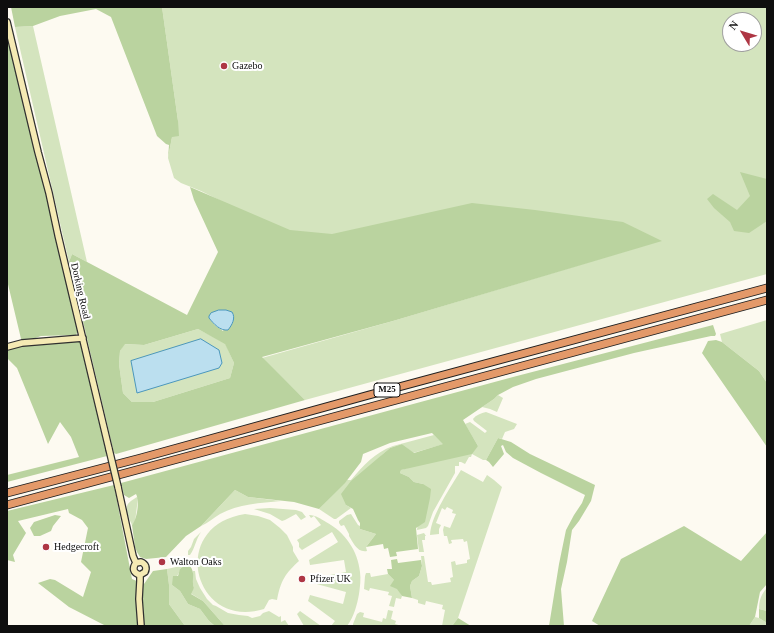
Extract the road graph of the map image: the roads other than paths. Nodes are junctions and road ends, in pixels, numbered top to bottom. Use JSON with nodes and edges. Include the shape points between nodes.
{"nodes":[{"id":1,"x":7,"y":22,"type":"edge"},
{"id":2,"x":767,"y":288,"type":"edge"},
{"id":3,"x":767,"y":300,"type":"edge"},
{"id":4,"x":83,"y":338,"type":"junction"},
{"id":5,"x":7,"y":347,"type":"edge"},
{"id":6,"x":7,"y":493,"type":"edge"},
{"id":7,"x":7,"y":505,"type":"edge"},
{"id":8,"x":136,"y":563,"type":"junction"},
{"id":9,"x":140,"y":575,"type":"junction"},
{"id":10,"x":141,"y":626,"type":"edge"}],
"edges":[{"from":1,"to":4,"type":"main road","name":"Dorking Road"},
{"from":2,"to":6,"type":"highway","number":"M25"},
{"from":3,"to":7,"type":"highway","number":"M25"},
{"from":4,"to":5,"type":"main road","via":[[22,343]]},
{"from":4,"to":8,"type":"main road","name":"Dorking Road","bridge":true},
{"from":8,"to":9,"type":"main road","via":[[133,567],[135,573]]},
{"from":8,"to":9,"type":"main road","via":[[143,563],[146,567],[145,572]]},
{"from":9,"to":10,"type":"main road"}]}
